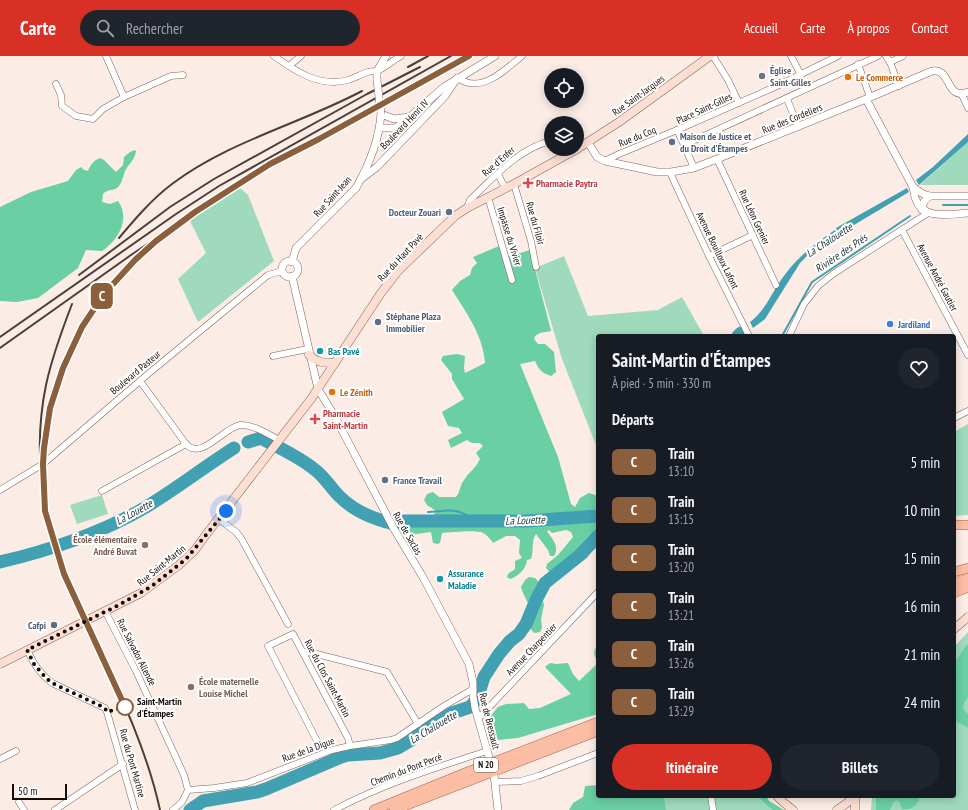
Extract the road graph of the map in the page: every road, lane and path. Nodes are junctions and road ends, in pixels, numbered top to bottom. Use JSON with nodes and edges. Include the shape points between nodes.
{"nodes":[{"id":1,"x":106,"y":56,"type":"edge"},
{"id":2,"x":274,"y":56,"type":"edge"},
{"id":3,"x":301,"y":56,"type":"edge"},
{"id":4,"x":386,"y":56,"type":"edge"},
{"id":5,"x":401,"y":56,"type":"edge"},
{"id":6,"x":494,"y":56,"type":"edge"},
{"id":7,"x":522,"y":56,"type":"edge"},
{"id":8,"x":710,"y":56,"type":"edge"},
{"id":9,"x":713,"y":56,"type":"edge"},
{"id":10,"x":791,"y":56,"type":"edge"},
{"id":11,"x":838,"y":56,"type":"edge"},
{"id":12,"x":878,"y":56,"type":"edge"},
{"id":13,"x":886,"y":56,"type":"edge"},
{"id":14,"x":903,"y":56,"type":"edge"},
{"id":15,"x":890,"y":62,"type":"junction"},
{"id":16,"x":858,"y":64,"type":"junction"},
{"id":17,"x":289,"y":66,"type":"junction"},
{"id":18,"x":377,"y":70,"type":"junction"},
{"id":19,"x":183,"y":75,"type":"dead end"},
{"id":20,"x":801,"y":75,"type":"junction"},
{"id":21,"x":457,"y":78,"type":"junction"},
{"id":22,"x":56,"y":84,"type":"dead end"},
{"id":23,"x":899,"y":86,"type":"junction"},
{"id":24,"x":962,"y":94,"type":"edge"},
{"id":25,"x":124,"y":97,"type":"junction"},
{"id":26,"x":868,"y":98,"type":"junction"},
{"id":27,"x":787,"y":99,"type":"junction"},
{"id":28,"x":739,"y":103,"type":"junction"},
{"id":29,"x":968,"y":108,"type":"edge"},
{"id":30,"x":381,"y":114,"type":"junction"},
{"id":31,"x":409,"y":117,"type":"junction"},
{"id":32,"x":798,"y":126,"type":"junction"},
{"id":33,"x":380,"y":128,"type":"junction"},
{"id":34,"x":677,"y":130,"type":"junction"},
{"id":35,"x":588,"y":142,"type":"junction"},
{"id":36,"x":544,"y":143,"type":"edge"},
{"id":37,"x":584,"y":144,"type":"edge"},
{"id":38,"x":684,"y":145,"type":"junction"},
{"id":39,"x":564,"y":156,"type":"edge"},
{"id":40,"x":717,"y":159,"type":"junction"},
{"id":41,"x":604,"y":161,"type":"junction"},
{"id":42,"x":694,"y":168,"type":"junction"},
{"id":43,"x":671,"y":172,"type":"junction"},
{"id":44,"x":498,"y":174,"type":"junction"},
{"id":45,"x":361,"y":179,"type":"junction"},
{"id":46,"x":510,"y":186,"type":"junction"},
{"id":47,"x":913,"y":187,"type":"junction"},
{"id":48,"x":930,"y":196,"type":"junction"},
{"id":49,"x":968,"y":196,"type":"edge"},
{"id":50,"x":488,"y":197,"type":"junction"},
{"id":51,"x":467,"y":208,"type":"junction"},
{"id":52,"x":926,"y":211,"type":"junction"},
{"id":53,"x":968,"y":213,"type":"edge"},
{"id":54,"x":902,"y":230,"type":"junction"},
{"id":55,"x":753,"y":236,"type":"junction"},
{"id":56,"x":709,"y":256,"type":"junction"},
{"id":57,"x":292,"y":262,"type":"junction"},
{"id":58,"x":536,"y":267,"type":"dead end"},
{"id":59,"x":282,"y":271,"type":"junction"},
{"id":60,"x":292,"y":276,"type":"junction"},
{"id":61,"x":512,"y":280,"type":"dead end"},
{"id":62,"x":776,"y":285,"type":"dead end"},
{"id":63,"x":748,"y":334,"type":"edge"},
{"id":64,"x":790,"y":334,"type":"edge"},
{"id":65,"x":309,"y":352,"type":"junction"},
{"id":66,"x":968,"y":355,"type":"edge"},
{"id":67,"x":273,"y":356,"type":"dead end"},
{"id":68,"x":335,"y":363,"type":"junction"},
{"id":69,"x":140,"y":381,"type":"junction"},
{"id":70,"x":318,"y":389,"type":"junction"},
{"id":71,"x":968,"y":411,"type":"edge"},
{"id":72,"x":956,"y":417,"type":"edge"},
{"id":73,"x":278,"y":440,"type":"junction"},
{"id":74,"x":186,"y":444,"type":"junction"},
{"id":75,"x":0,"y":490,"type":"edge"},
{"id":76,"x":102,"y":490,"type":"dead end"},
{"id":77,"x":219,"y":519,"type":"junction"},
{"id":78,"x":956,"y":525,"type":"edge"},
{"id":79,"x":968,"y":525,"type":"edge"},
{"id":80,"x":968,"y":568,"type":"edge"},
{"id":81,"x":956,"y":571,"type":"edge"},
{"id":82,"x":968,"y":578,"type":"edge"},
{"id":83,"x":956,"y":583,"type":"edge"},
{"id":84,"x":968,"y":587,"type":"edge"},
{"id":85,"x":956,"y":591,"type":"edge"},
{"id":86,"x":596,"y":594,"type":"edge"},
{"id":87,"x":105,"y":611,"type":"junction"},
{"id":88,"x":968,"y":617,"type":"edge"},
{"id":89,"x":288,"y":624,"type":"dead end"},
{"id":90,"x":956,"y":627,"type":"edge"},
{"id":91,"x":27,"y":650,"type":"junction"},
{"id":92,"x":303,"y":652,"type":"junction"},
{"id":93,"x":0,"y":664,"type":"edge"},
{"id":94,"x":473,"y":693,"type":"junction"},
{"id":95,"x":478,"y":719,"type":"junction"},
{"id":96,"x":596,"y":723,"type":"edge"},
{"id":97,"x":418,"y":724,"type":"junction"},
{"id":98,"x":596,"y":732,"type":"edge"},
{"id":99,"x":317,"y":741,"type":"dead end"},
{"id":100,"x":350,"y":746,"type":"junction"},
{"id":101,"x":16,"y":751,"type":"dead end"},
{"id":102,"x":596,"y":753,"type":"edge"},
{"id":103,"x":488,"y":754,"type":"joint"},
{"id":104,"x":0,"y":759,"type":"edge"},
{"id":105,"x":123,"y":764,"type":"junction"},
{"id":106,"x":495,"y":779,"type":"joint"},
{"id":107,"x":188,"y":790,"type":"junction"},
{"id":108,"x":711,"y":798,"type":"edge"},
{"id":109,"x":779,"y":798,"type":"edge"},
{"id":110,"x":852,"y":798,"type":"edge"},
{"id":111,"x":854,"y":798,"type":"edge"},
{"id":112,"x":19,"y":802,"type":"dead end"},
{"id":113,"x":135,"y":807,"type":"edge"},
{"id":114,"x":24,"y":810,"type":"edge"},
{"id":115,"x":56,"y":810,"type":"edge"},
{"id":116,"x":140,"y":810,"type":"edge"},
{"id":117,"x":173,"y":810,"type":"edge"},
{"id":118,"x":334,"y":810,"type":"edge"},
{"id":119,"x":374,"y":810,"type":"edge"},
{"id":120,"x":394,"y":810,"type":"edge"},
{"id":121,"x":498,"y":810,"type":"edge"},
{"id":122,"x":713,"y":810,"type":"edge"},
{"id":123,"x":793,"y":810,"type":"edge"},
{"id":124,"x":837,"y":810,"type":"edge"},
{"id":125,"x":855,"y":810,"type":"edge"}],
"edges":[{"from":1,"to":25,"type":"street"},
{"from":2,"to":17,"type":"street"},
{"from":3,"to":17,"type":"street"},
{"from":4,"to":18,"type":"street"},
{"from":5,"to":18,"type":"street"},
{"from":6,"to":21,"type":"street","name":"Boulevard Henri IV"},
{"from":7,"to":21,"type":"street","via":[[489,80],[469,83]]},
{"from":8,"to":35,"type":"main road","name":"Rue Saint-Jacques"},
{"from":9,"to":28,"type":"street"},
{"from":10,"to":20,"type":"street"},
{"from":11,"to":20,"type":"street","name":"Place Saint-Gilles"},
{"from":12,"to":16,"type":"street"},
{"from":13,"to":15,"type":"street"},
{"from":14,"to":15,"type":"street"},
{"from":15,"to":23,"type":"street"},
{"from":16,"to":26,"type":"street"},
{"from":16,"to":27,"type":"street"},
{"from":17,"to":18,"type":"street","via":[[297,72],[326,81],[348,80]]},
{"from":18,"to":30,"type":"street","name":"Rue Saint-Jean","bridge":true},
{"from":19,"to":25,"type":"street","via":[[171,76]]},
{"from":20,"to":28,"type":"street","name":"Place Saint-Gilles"},
{"from":21,"to":31,"type":"street","name":"Boulevard Henri IV"},
{"from":21,"to":45,"type":"street","name":"Boulevard Henri IV","via":[[445,96],[377,167]]},
{"from":22,"to":25,"type":"street","via":[[62,106],[76,116],[93,119],[103,109]]},
{"from":23,"to":24,"type":"street","name":"Rue des Cordeliers","via":[[937,70],[953,91]]},
{"from":23,"to":26,"type":"street","name":"Rue des Cordeliers"},
{"from":24,"to":29,"type":"street"},
{"from":26,"to":32,"type":"street","name":"Rue des Cordeliers"},
{"from":26,"to":47,"type":"street"},
{"from":27,"to":32,"type":"street"},
{"from":27,"to":38,"type":"street"},
{"from":28,"to":34,"type":"street","name":"Place Saint-Gilles"},
{"from":30,"to":31,"type":"street","name":"Boulevard Henri IV","via":[[394,119]]},
{"from":30,"to":33,"type":"street","name":"Rue Saint-Jean"},
{"from":31,"to":33,"type":"street","name":"Boulevard Henri IV","via":[[395,128]]},
{"from":32,"to":40,"type":"street","name":"Rue des Cordeliers"},
{"from":33,"to":45,"type":"street","name":"Rue Saint-Jean"},
{"from":34,"to":38,"type":"street","name":"Place Saint-Gilles"},
{"from":34,"to":41,"type":"street","name":"Rue du Coq"},
{"from":35,"to":37,"type":"main road","name":"Rue Saint-Jacques"},
{"from":35,"to":41,"type":"street","via":[[597,157]]},
{"from":36,"to":44,"type":"street","name":"Rue d'Enfer","via":[[534,146]]},
{"from":38,"to":42,"type":"street","name":"Place Saint-Gilles"},
{"from":39,"to":46,"type":"main road","name":"Rue Saint-Jacques"},
{"from":40,"to":42,"type":"street","name":"Rue des Cordeliers"},
{"from":40,"to":55,"type":"street","name":"Rue Léon Grenier"},
{"from":41,"to":43,"type":"street","name":"Rue des Cordeliers","via":[[648,171]]},
{"from":42,"to":43,"type":"street","name":"Rue des Cordeliers"},
{"from":43,"to":56,"type":"street","name":"Avenue Bouilloux Lafont"},
{"from":44,"to":46,"type":"street","name":"Rue du Filoir"},
{"from":44,"to":51,"type":"street","name":"Rue d'Enfer","via":[[470,200]]},
{"from":45,"to":57,"type":"street","name":"Rue Saint-Jean","via":[[348,197],[296,248]]},
{"from":46,"to":50,"type":"main road","name":"Rue du Haut Pavé"},
{"from":46,"to":58,"type":"street","name":"Rue du Filoir","via":[[531,241]]},
{"from":47,"to":48,"type":"street"},
{"from":47,"to":52,"type":"street","via":[[916,201]]},
{"from":48,"to":49,"type":"street"},
{"from":48,"to":52,"type":"street","via":[[923,203]]},
{"from":50,"to":51,"type":"main road","name":"Rue du Haut Pavé"},
{"from":50,"to":61,"type":"street","name":"Impasse du Vivier"},
{"from":51,"to":68,"type":"main road","name":"Rue du Haut Pavé","via":[[444,225],[398,271]]},
{"from":52,"to":53,"type":"street"},
{"from":52,"to":54,"type":"street"},
{"from":54,"to":64,"type":"street","via":[[818,286],[804,304]]},
{"from":54,"to":66,"type":"street","name":"Avenue André Gautier"},
{"from":55,"to":56,"type":"street"},
{"from":55,"to":62,"type":"street","name":"Rue Léon Grenier"},
{"from":56,"to":63,"type":"street","name":"Avenue Bouilloux Lafont"},
{"from":57,"to":59,"type":"street","via":[[285,263]]},
{"from":57,"to":60,"type":"street","via":[[296,264],[297,269]]},
{"from":59,"to":60,"type":"street","via":[[286,276]]},
{"from":59,"to":69,"type":"street","name":"Boulevard Pasteur","via":[[268,275]]},
{"from":60,"to":65,"type":"street"},
{"from":65,"to":67,"type":"street"},
{"from":65,"to":68,"type":"main road","via":[[314,360],[321,363]]},
{"from":65,"to":70,"type":"street"},
{"from":68,"to":70,"type":"main road","name":"Rue du Haut Pavé"},
{"from":69,"to":74,"type":"street"},
{"from":69,"to":75,"type":"street","name":"Boulevard Pasteur","via":[[43,464]]},
{"from":70,"to":73,"type":"main road","name":"Rue Saint-Martin"},
{"from":70,"to":94,"type":"street","name":"Rue de Saclas","via":[[460,646],[469,664]]},
{"from":71,"to":72,"type":"street"},
{"from":73,"to":74,"type":"street","via":[[241,425],[232,428],[201,449],[194,450]]},
{"from":73,"to":77,"type":"main road","name":"Rue Saint-Martin"},
{"from":74,"to":76,"type":"street"},
{"from":77,"to":87,"type":"main road","name":"Rue Saint-Martin","via":[[195,550],[171,572],[141,593]]},
{"from":77,"to":89,"type":"street","via":[[241,538]]},
{"from":78,"to":79,"type":"main road"},
{"from":80,"to":81,"type":"main road"},
{"from":82,"to":83,"type":"main road"},
{"from":84,"to":85,"type":"main road"},
{"from":86,"to":95,"type":"street","name":"Avenue Charpentier"},
{"from":87,"to":91,"type":"main road","name":"Rue Saint-Martin"},
{"from":87,"to":107,"type":"street","name":"Rue Salvador Allende","via":[[139,678]]},
{"from":88,"to":90,"type":"main road"},
{"from":91,"to":93,"type":"main road","name":"Rue Saint-Martin"},
{"from":91,"to":105,"type":"street","name":"Rue du Pont Martine","via":[[34,664],[52,683],[105,708]]},
{"from":92,"to":97,"type":"street","via":[[387,672]]},
{"from":92,"to":99,"type":"street","name":"Rue du Clos Saint-Martin","via":[[293,634],[268,646]]},
{"from":92,"to":100,"type":"street","name":"Rue du Clos Saint-Martin"},
{"from":94,"to":95,"type":"street","name":"Rue de Bressault"},
{"from":94,"to":97,"type":"street","name":"Rue de la Digue","via":[[444,706]]},
{"from":95,"to":103,"type":"street","name":"Rue de Bressault"},
{"from":96,"to":119,"type":"main road","number":"N 20"},
{"from":97,"to":100,"type":"street","name":"Rue de la Digue","via":[[391,740]]},
{"from":98,"to":120,"type":"main road","number":"N 20"},
{"from":100,"to":107,"type":"street","name":"Rue de la Digue","via":[[305,759],[247,783]]},
{"from":101,"to":104,"type":"street"},
{"from":102,"to":106,"type":"street","via":[[520,781]]},
{"from":103,"to":118,"type":"street","name":"Chemin du Pont Percé","via":[[441,766],[381,788]]},
{"from":105,"to":113,"type":"street","name":"Rue du Pont Martine"},
{"from":105,"to":115,"type":"street"},
{"from":106,"to":121,"type":"street"},
{"from":107,"to":117,"type":"street"},
{"from":108,"to":122,"type":"street"},
{"from":109,"to":123,"type":"main road"},
{"from":110,"to":124,"type":"main road"},
{"from":111,"to":125,"type":"main road"},
{"from":112,"to":114,"type":"street"},
{"from":113,"to":116,"type":"street","name":"Rue du Pont Martine"}]}
